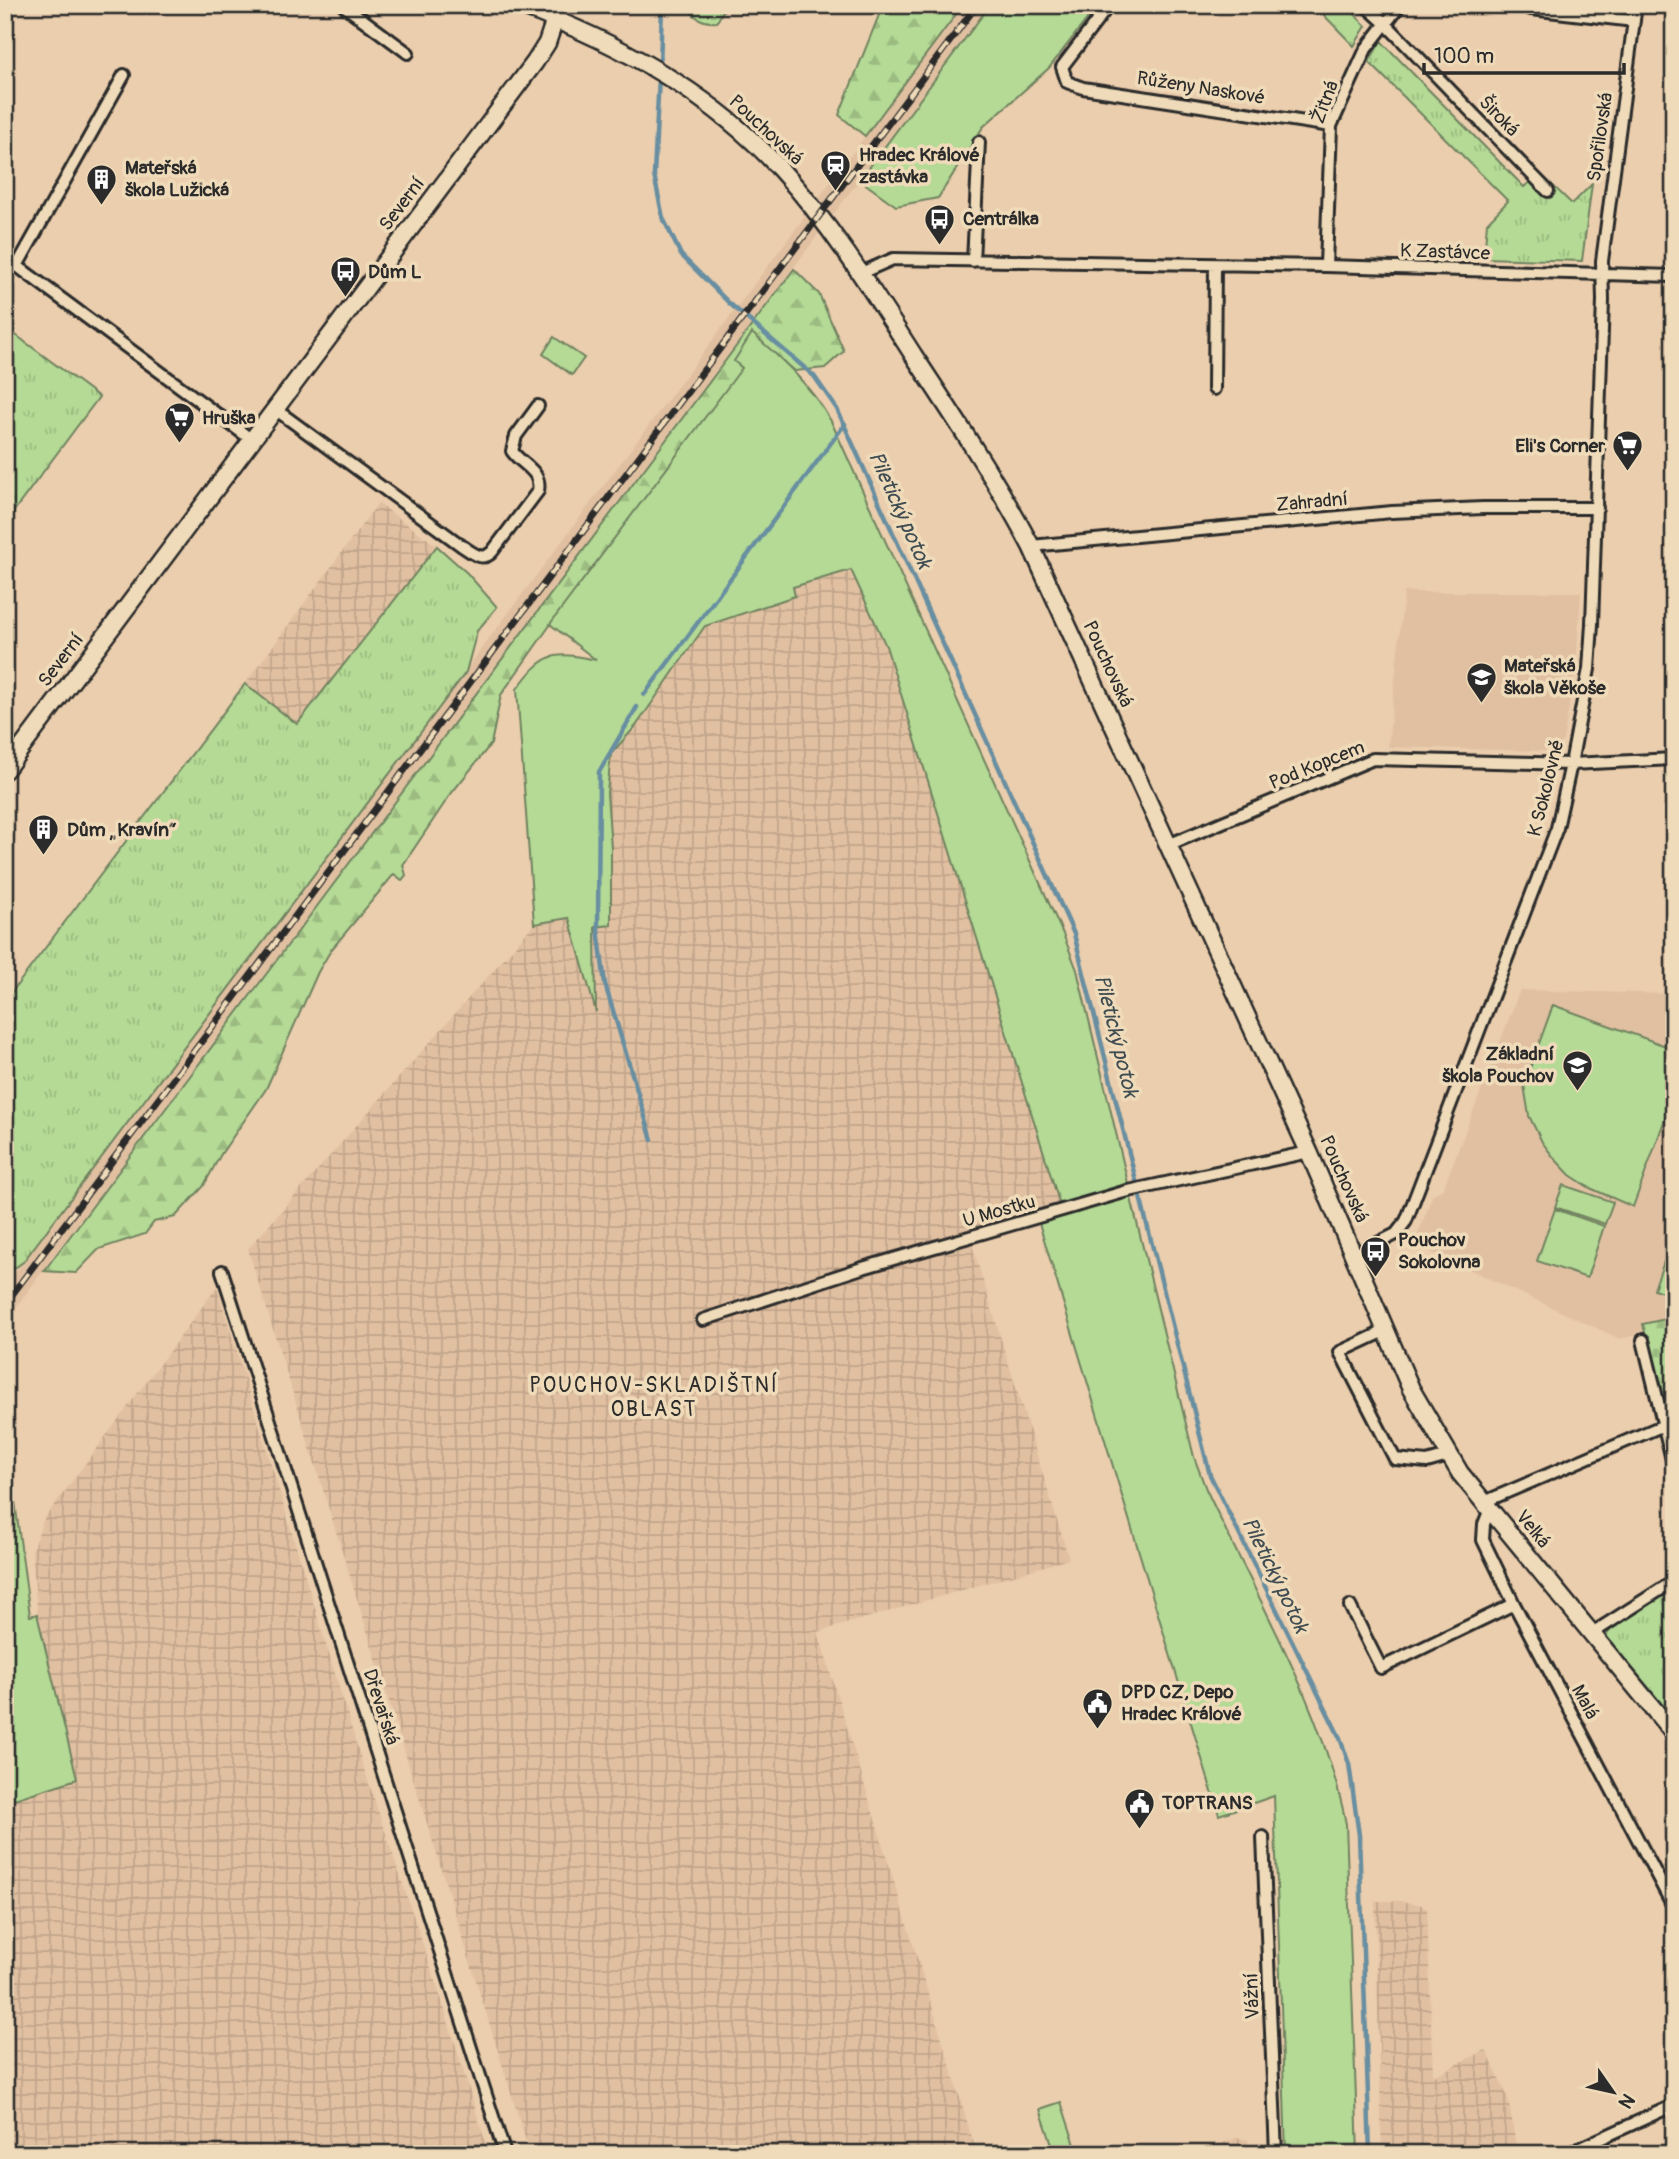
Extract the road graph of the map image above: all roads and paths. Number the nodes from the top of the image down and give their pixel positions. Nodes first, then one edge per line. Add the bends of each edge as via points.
1 (343, 5) edge
2 (518, 5) edge
3 (1109, 5) edge
4 (1365, 5) edge
5 (1400, 5) edge
6 (1525, 5) edge
7 (1636, 5) edge
8 (555, 19) junction
9 (1634, 21) junction
10 (1386, 24) junction
11 (408, 53) dead end
12 (124, 75) dead end
13 (1331, 126) junction
14 (979, 142) dead end
15 (1548, 191) dead end
16 (5, 257) edge
17 (973, 261) junction
18 (1215, 265) junction
19 (17, 266) junction
20 (1326, 266) junction
21 (861, 273) junction
22 (1602, 274) junction
23 (1674, 276) edge
24 (1214, 389) dead end
25 (538, 405) dead end
26 (275, 410) junction
27 (252, 440) junction
28 (1597, 508) junction
29 (1031, 546) junction
30 (1674, 759) edge
31 (1571, 764) junction
32 (5, 769) edge
33 (1168, 845) junction
34 (1310, 1152) junction
35 (1354, 1255) junction
36 (222, 1271) dead end
37 (703, 1320) dead end
38 (1385, 1331) junction
39 (1643, 1340) dead end
40 (1664, 1425) junction
41 (1448, 1456) junction
42 (1674, 1468) edge
43 (1487, 1505) junction
44 (1674, 1581) edge
45 (1514, 1604) junction
46 (1350, 1606) dead end
47 (1591, 1633) junction
48 (1674, 1734) edge
49 (1263, 1837) dead end
50 (1674, 1908) edge
51 (1674, 2105) edge
52 (505, 2154) edge
53 (1276, 2154) edge
54 (1567, 2154) edge

1 - 11 street
2 - 8 street
3 - 13 street, Růženy Naskové via 1062,67 1067,82
4 - 10 street, Široká
5 - 10 street, Žitná
6 - 9 street
7 - 9 street, Spořilovská
8 - 21 street, Pouchovská via 632,55 682,85 743,133 781,170
8 - 26 street, Severní via 535,62
9 - 22 street, Spořilovská
10 - 13 street, Žitná via 1366,50
10 - 15 street, Široká
12 - 19 street
13 - 20 street, Žitná
14 - 17 street
16 - 19 street
17 - 18 street, K Zastávce
17 - 21 street, K Zastávce via 893,259
18 - 20 street, K Zastávce
18 - 24 street
19 - 27 street
20 - 22 street, K Zastávce
21 - 29 street, Pouchovská via 1002,491
22 - 23 street, K Zastávce
22 - 28 street, K Sokolovně
25 - 26 street via 516,436 512,451 537,474 538,491 487,557 462,546
26 - 27 street, Severní
27 - 32 street, Severní
28 - 29 street, Zahradní via 1392,512
28 - 31 street, K Sokolovně via 1588,669
29 - 33 street, Pouchovská
30 - 31 street, Pod Kopcem
31 - 33 street, Pod Kopcem via 1373,759
31 - 35 street, K Sokolovně via 1557,828 1406,1221 1396,1234
33 - 34 street, Pouchovská
34 - 35 street, Pouchovská
34 - 37 street, U Mostku via 1124,1192
35 - 38 street, Pouchovská
36 - 52 street, Dřevařská
38 - 41 street, Pouchovská
38 - 41 street via 1340,1352 1395,1459 1427,1462
39 - 40 street
40 - 42 street
40 - 43 street, Velká
41 - 43 street, Pouchovská
43 - 45 street, Malá via 1483,1539
43 - 47 street, Velká
44 - 47 street
45 - 46 street via 1381,1668
45 - 50 street, Malá
47 - 48 street, Velká
49 - 53 street, Vážní
51 - 54 street

